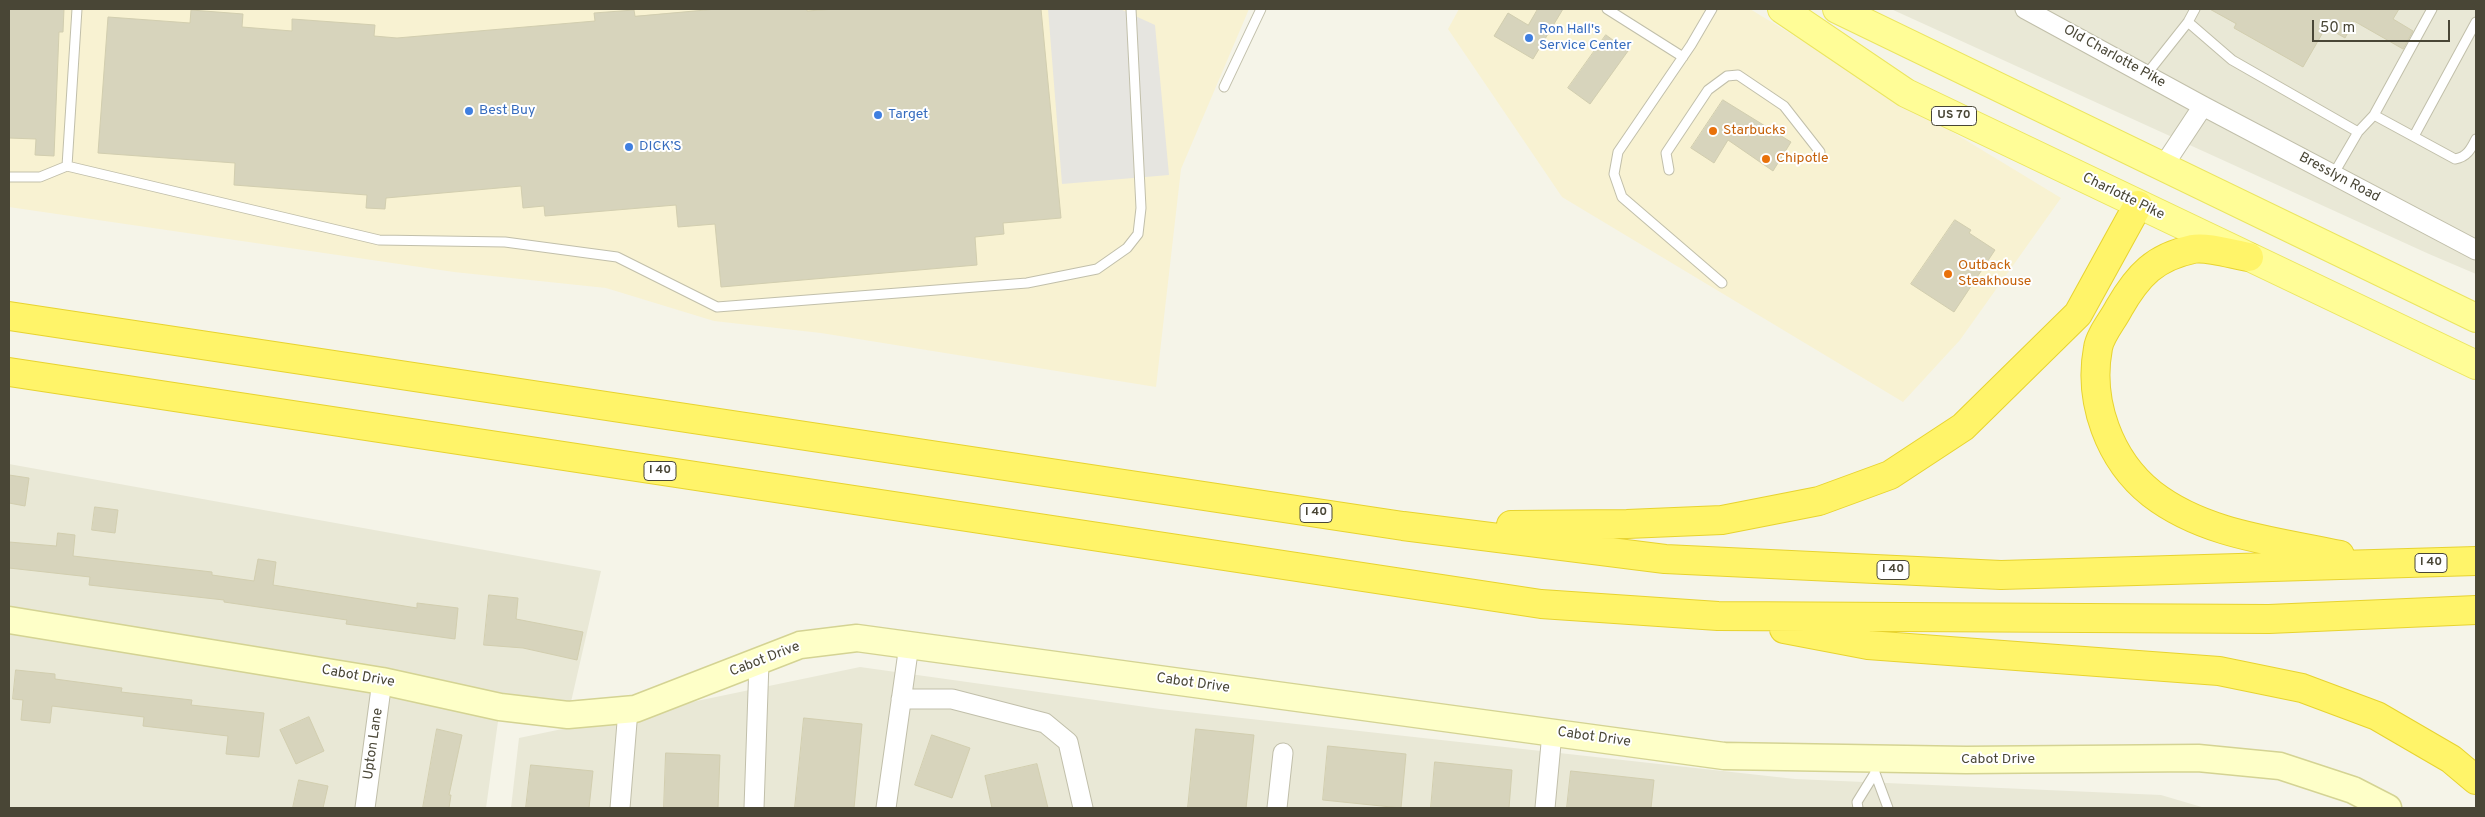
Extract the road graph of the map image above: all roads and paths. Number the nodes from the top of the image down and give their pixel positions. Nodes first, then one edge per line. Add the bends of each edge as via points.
1 (77, 9) edge
2 (1131, 9) edge
3 (1261, 9) edge
4 (1607, 9) edge
5 (1712, 9) edge
6 (1782, 9) edge
7 (1837, 9) edge
8 (2025, 9) edge
9 (2195, 9) edge
10 (2432, 9) edge
11 (2188, 22) junction
12 (2476, 22) edge
13 (1683, 58) junction
14 (2146, 75) junction
15 (1224, 87) dead end
16 (2203, 106) junction
17 (2374, 115) junction
18 (2358, 132) junction
19 (2414, 136) junction
20 (2476, 139) edge
21 (1820, 152) dead end
22 (67, 166) junction
23 (2162, 168) junction
24 (1669, 170) dead end
25 (2332, 175) junction
26 (9, 177) edge
27 (2138, 205) junction
28 (2476, 250) edge
29 (2249, 257) junction
30 (1722, 283) dead end
31 (9, 316) edge
32 (2476, 318) edge
33 (2476, 365) edge
34 (9, 372) edge
35 (1403, 526) junction
36 (2476, 561) edge
37 (2386, 565) junction
38 (2476, 610) edge
39 (1718, 616) junction
40 (9, 620) edge
41 (909, 645) junction
42 (759, 662) junction
43 (382, 681) junction
44 (901, 700) junction
45 (628, 710) junction
46 (1552, 733) junction
47 (1283, 753) dead end
48 (1875, 766) junction
49 (2476, 780) edge
50 (365, 808) edge
51 (620, 808) edge
52 (754, 808) edge
53 (886, 808) edge
54 (1083, 808) edge
55 (1277, 808) edge
56 (1545, 808) edge
57 (1858, 808) edge
58 (1888, 808) edge
59 (2388, 808) edge

1 - 22 lane
2 - 22 lane via 1141,208 1138,234 1127,248 1097,269 1027,283 717,307 617,256 505,242 379,240
3 - 15 lane
4 - 13 lane
5 - 13 lane
6 - 27 main road, Charlotte Pike / US 70 via 1906,93
7 - 23 main road
8 - 14 street, Old Charlotte Pike
9 - 11 lane
10 - 17 lane
11 - 14 lane
11 - 18 lane via 2232,60
12 - 19 lane
13 - 30 lane via 1618,152 1614,174 1622,197
14 - 16 street, Old Charlotte Pike
16 - 23 street
16 - 25 street, Bresslyn Road
17 - 18 lane
17 - 19 lane
18 - 25 lane
19 - 20 lane via 2455,159 2470,151
21 - 24 lane via 1784,106 1738,75 1727,76 1708,90 1666,153
22 - 26 lane via 40,178
23 - 27 main road
23 - 32 main road
25 - 28 street, Bresslyn Road
27 - 29 main road, Charlotte Pike / US 70
27 - 35 highway via 2078,314 1963,426 1890,475 1819,501 1722,520
29 - 33 main road, Charlotte Pike / US 70
29 - 37 highway via 2195,248 2164,259 2144,271 2098,346 2096,390 2101,419 2133,475 2152,493 2190,519 2236,533
31 - 35 highway, I 40
34 - 39 highway, I 40 via 1541,604
35 - 37 highway, I 40 via 1665,559 2001,575
36 - 37 highway, I 40
38 - 39 highway, I 40 via 2269,619
39 - 49 highway via 1868,646 2220,671 2302,688 2377,716 2451,759
40 - 43 street, Cabot Drive
41 - 42 street, Cabot Drive via 857,638 800,645
41 - 44 street
41 - 46 street, Cabot Drive
42 - 45 street, Cabot Drive
42 - 52 street
43 - 45 street, Cabot Drive via 500,707 558,714
43 - 50 street, Upton Lane
44 - 53 street
44 - 54 street via 952,699 1044,723 1068,742
45 - 51 street
46 - 48 street, Cabot Drive via 1724,756
46 - 56 street
47 - 55 street
48 - 57 lane
48 - 58 lane
48 - 59 street, Cabot Drive via 2198,758 2280,766 2353,790

